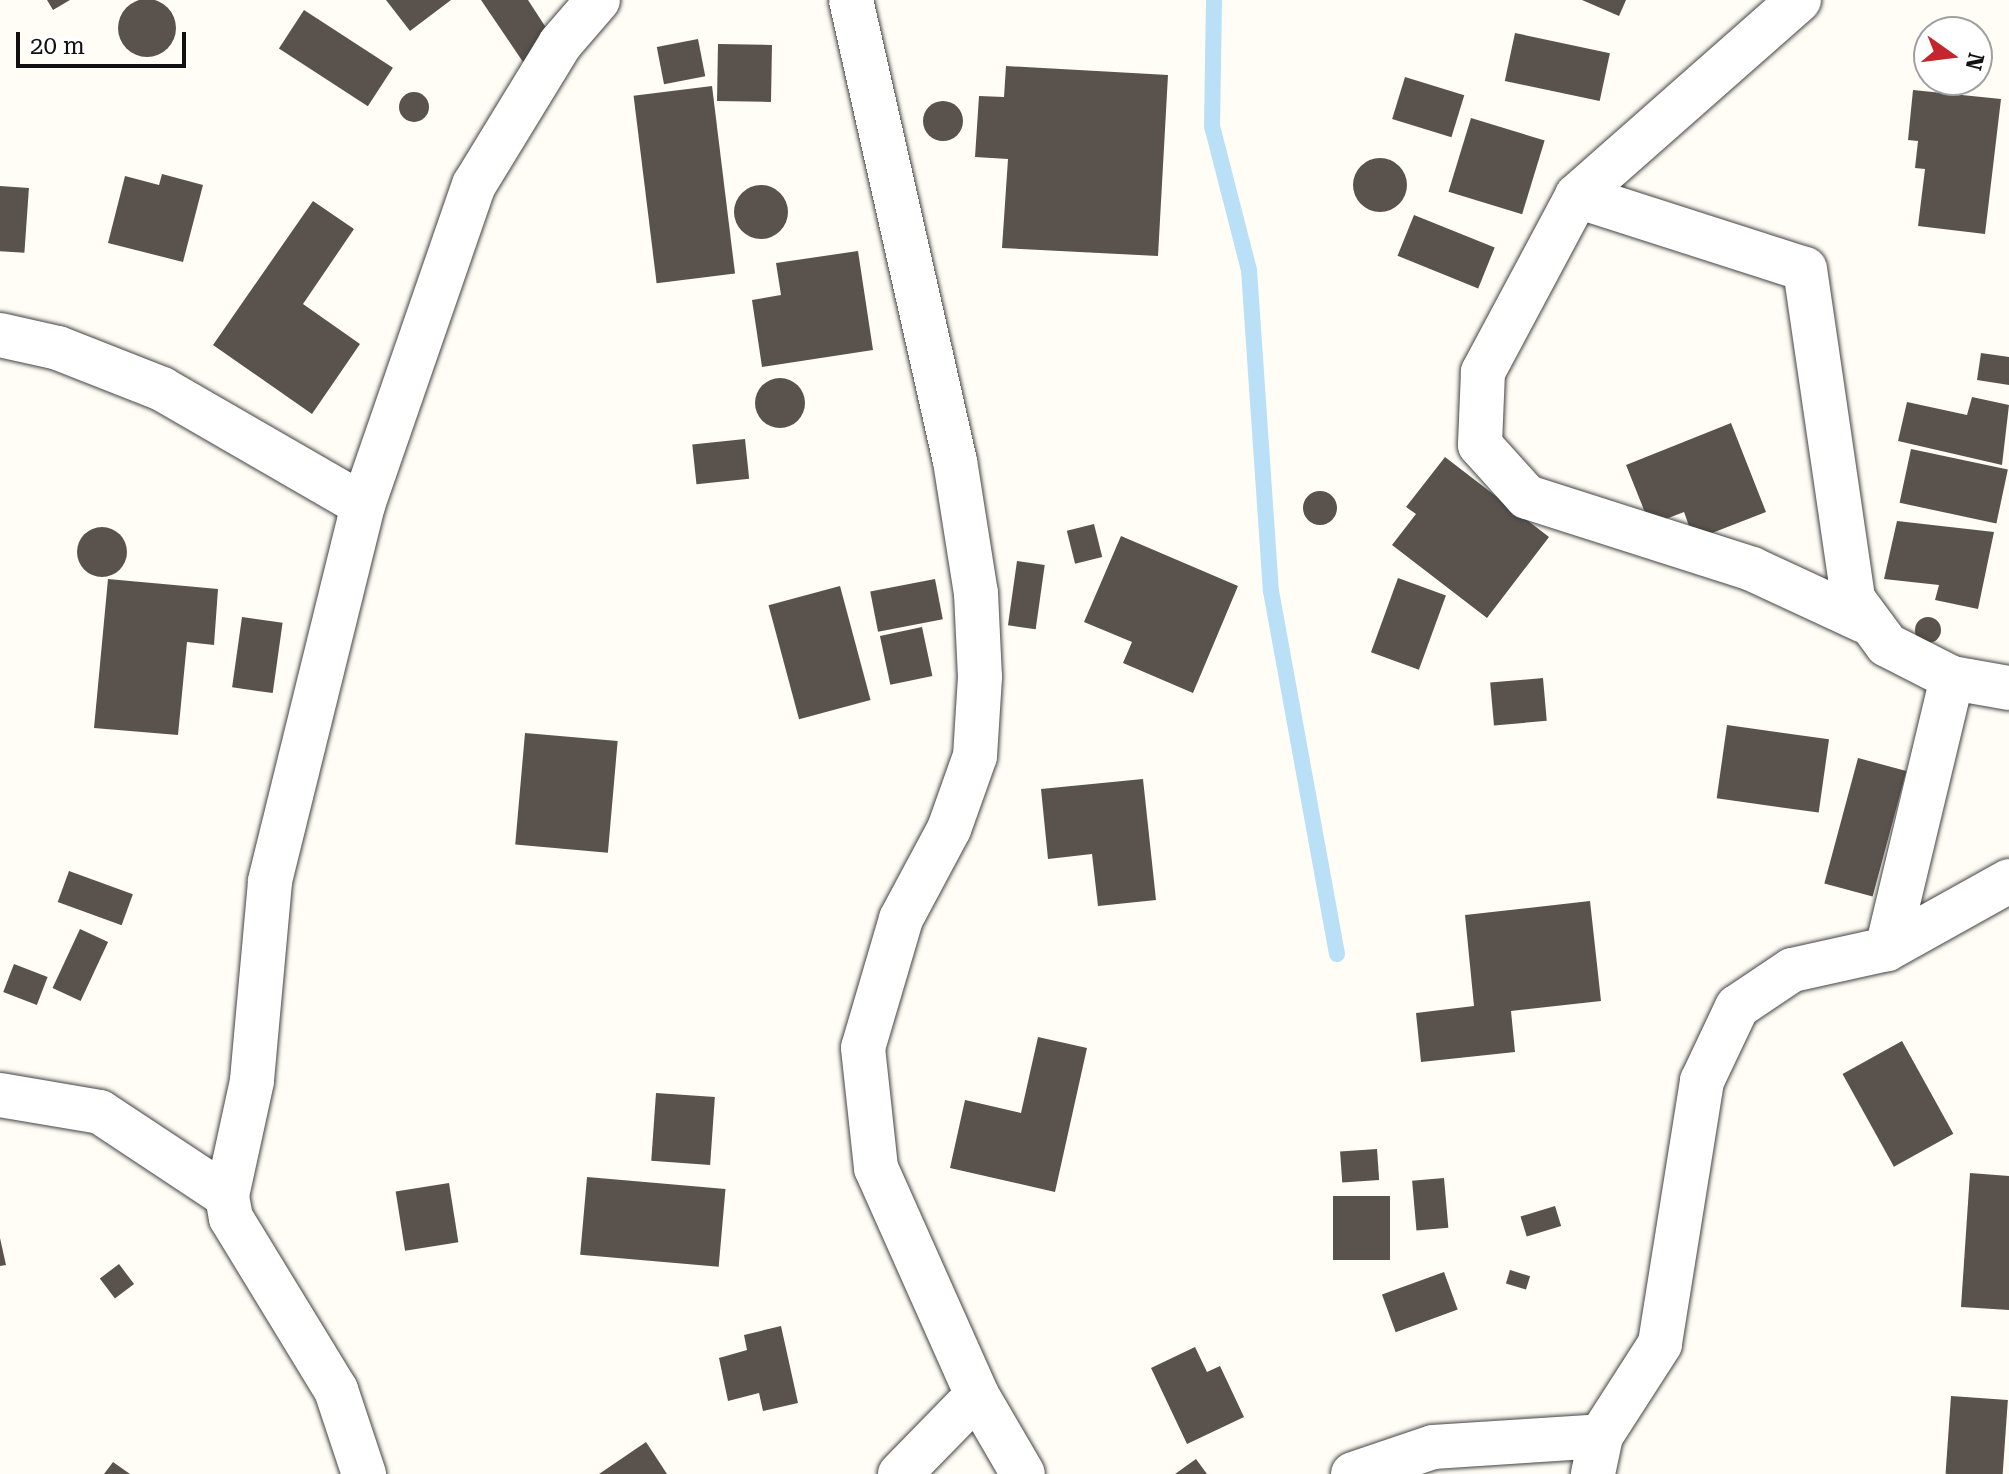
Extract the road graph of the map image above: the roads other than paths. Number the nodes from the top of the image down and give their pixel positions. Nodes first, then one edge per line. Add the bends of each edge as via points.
1 (598, 0) edge
2 (851, 0) edge
3 (1799, 0) edge
4 (1577, 196) junction
5 (0, 335) edge
6 (363, 505) junction
7 (1864, 621) junction
8 (1952, 678) junction
9 (2009, 688) edge
10 (2009, 881) edge
11 (1887, 949) junction
12 (0, 1095) edge
13 (227, 1196) junction
14 (977, 1395) junction
15 (1597, 1455) edge
16 (364, 1474) edge
17 (900, 1474) edge
18 (1023, 1474) edge
19 (1353, 1474) edge

1 - 6 street via 560,44 474,185
2 - 14 street via 955,461 976,593 980,677 975,756 949,829 901,919 863,1048 876,1168
3 - 4 street
4 - 7 street via 1805,269 1853,599
4 - 7 street via 1483,372 1480,445 1527,497 1752,569
5 - 6 street via 58,348 162,389
6 - 13 street via 270,882 252,1081
7 - 8 street via 1887,645
8 - 9 street
8 - 11 street
10 - 11 street
11 - 15 street via 1792,970 1737,1007 1702,1081 1660,1344
12 - 13 street via 100,1112
13 - 16 street via 231,1218 336,1390
14 - 17 street
14 - 18 street
15 - 19 street via 1433,1447

